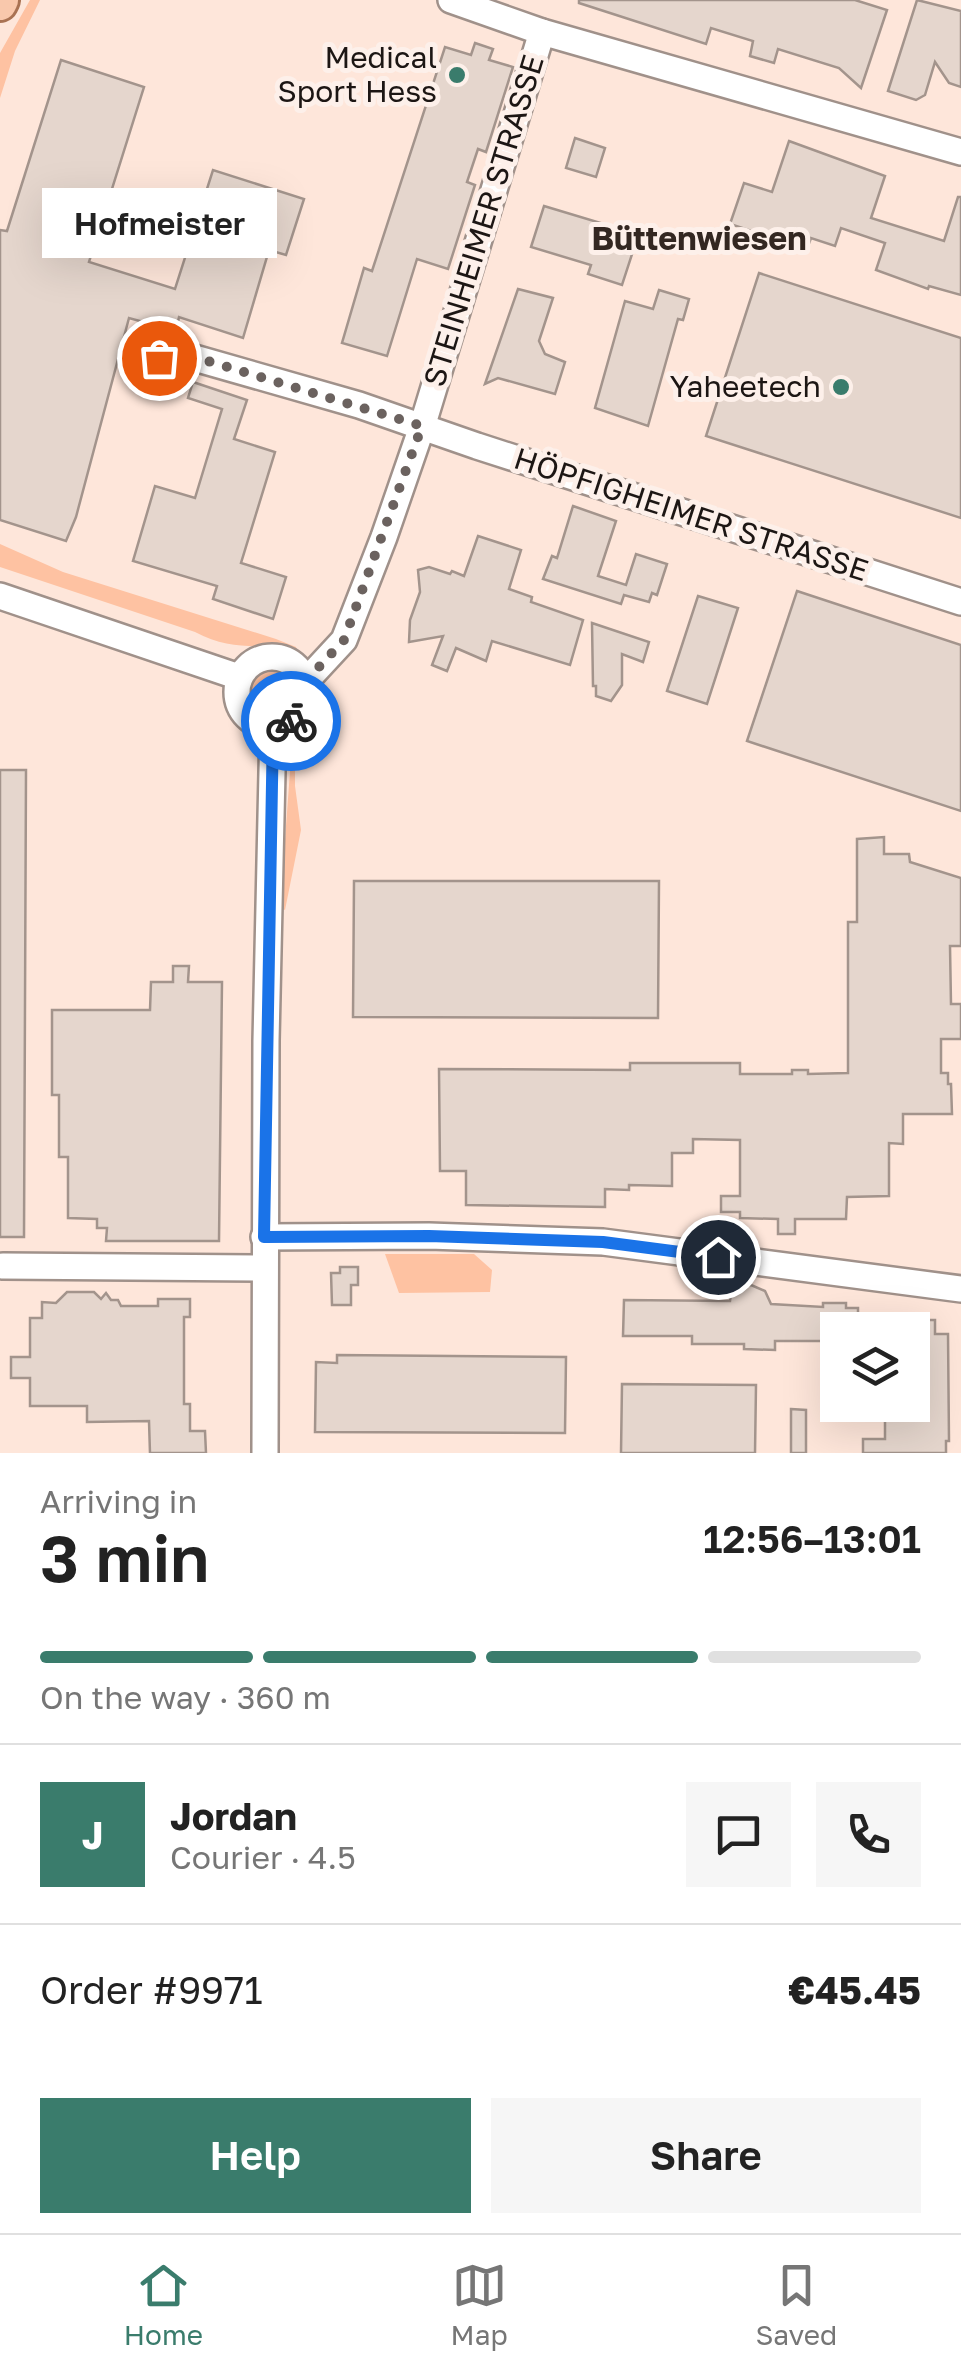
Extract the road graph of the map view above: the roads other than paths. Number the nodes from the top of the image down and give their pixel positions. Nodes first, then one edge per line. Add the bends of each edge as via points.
1 (451, 0) edge
2 (542, 32) junction
3 (961, 152) edge
4 (159, 358) dead end
5 (422, 426) junction
6 (0, 596) edge
7 (961, 602) edge
8 (240, 677) junction
9 (306, 681) junction
10 (273, 727) junction
11 (264, 1237) junction
12 (3, 1266) dead end
13 (264, 1268) junction
14 (961, 1289) edge
15 (265, 1453) edge

1 - 2 street
2 - 3 street
2 - 5 street, STEINHEIMER STRASSE
4 - 5 street, HÖPFIGHEIMER STRASSE via 170,351 191,356
5 - 7 street, HÖPFIGHEIMER STRASSE
5 - 9 street, STEINHEIMER STRASSE via 344,640
6 - 8 street
8 - 9 street via 268,656 292,662
8 - 10 street via 242,711
9 - 10 street via 301,712
10 - 11 street
11 - 13 street
11 - 14 street via 603,1242
12 - 13 street
13 - 15 street

